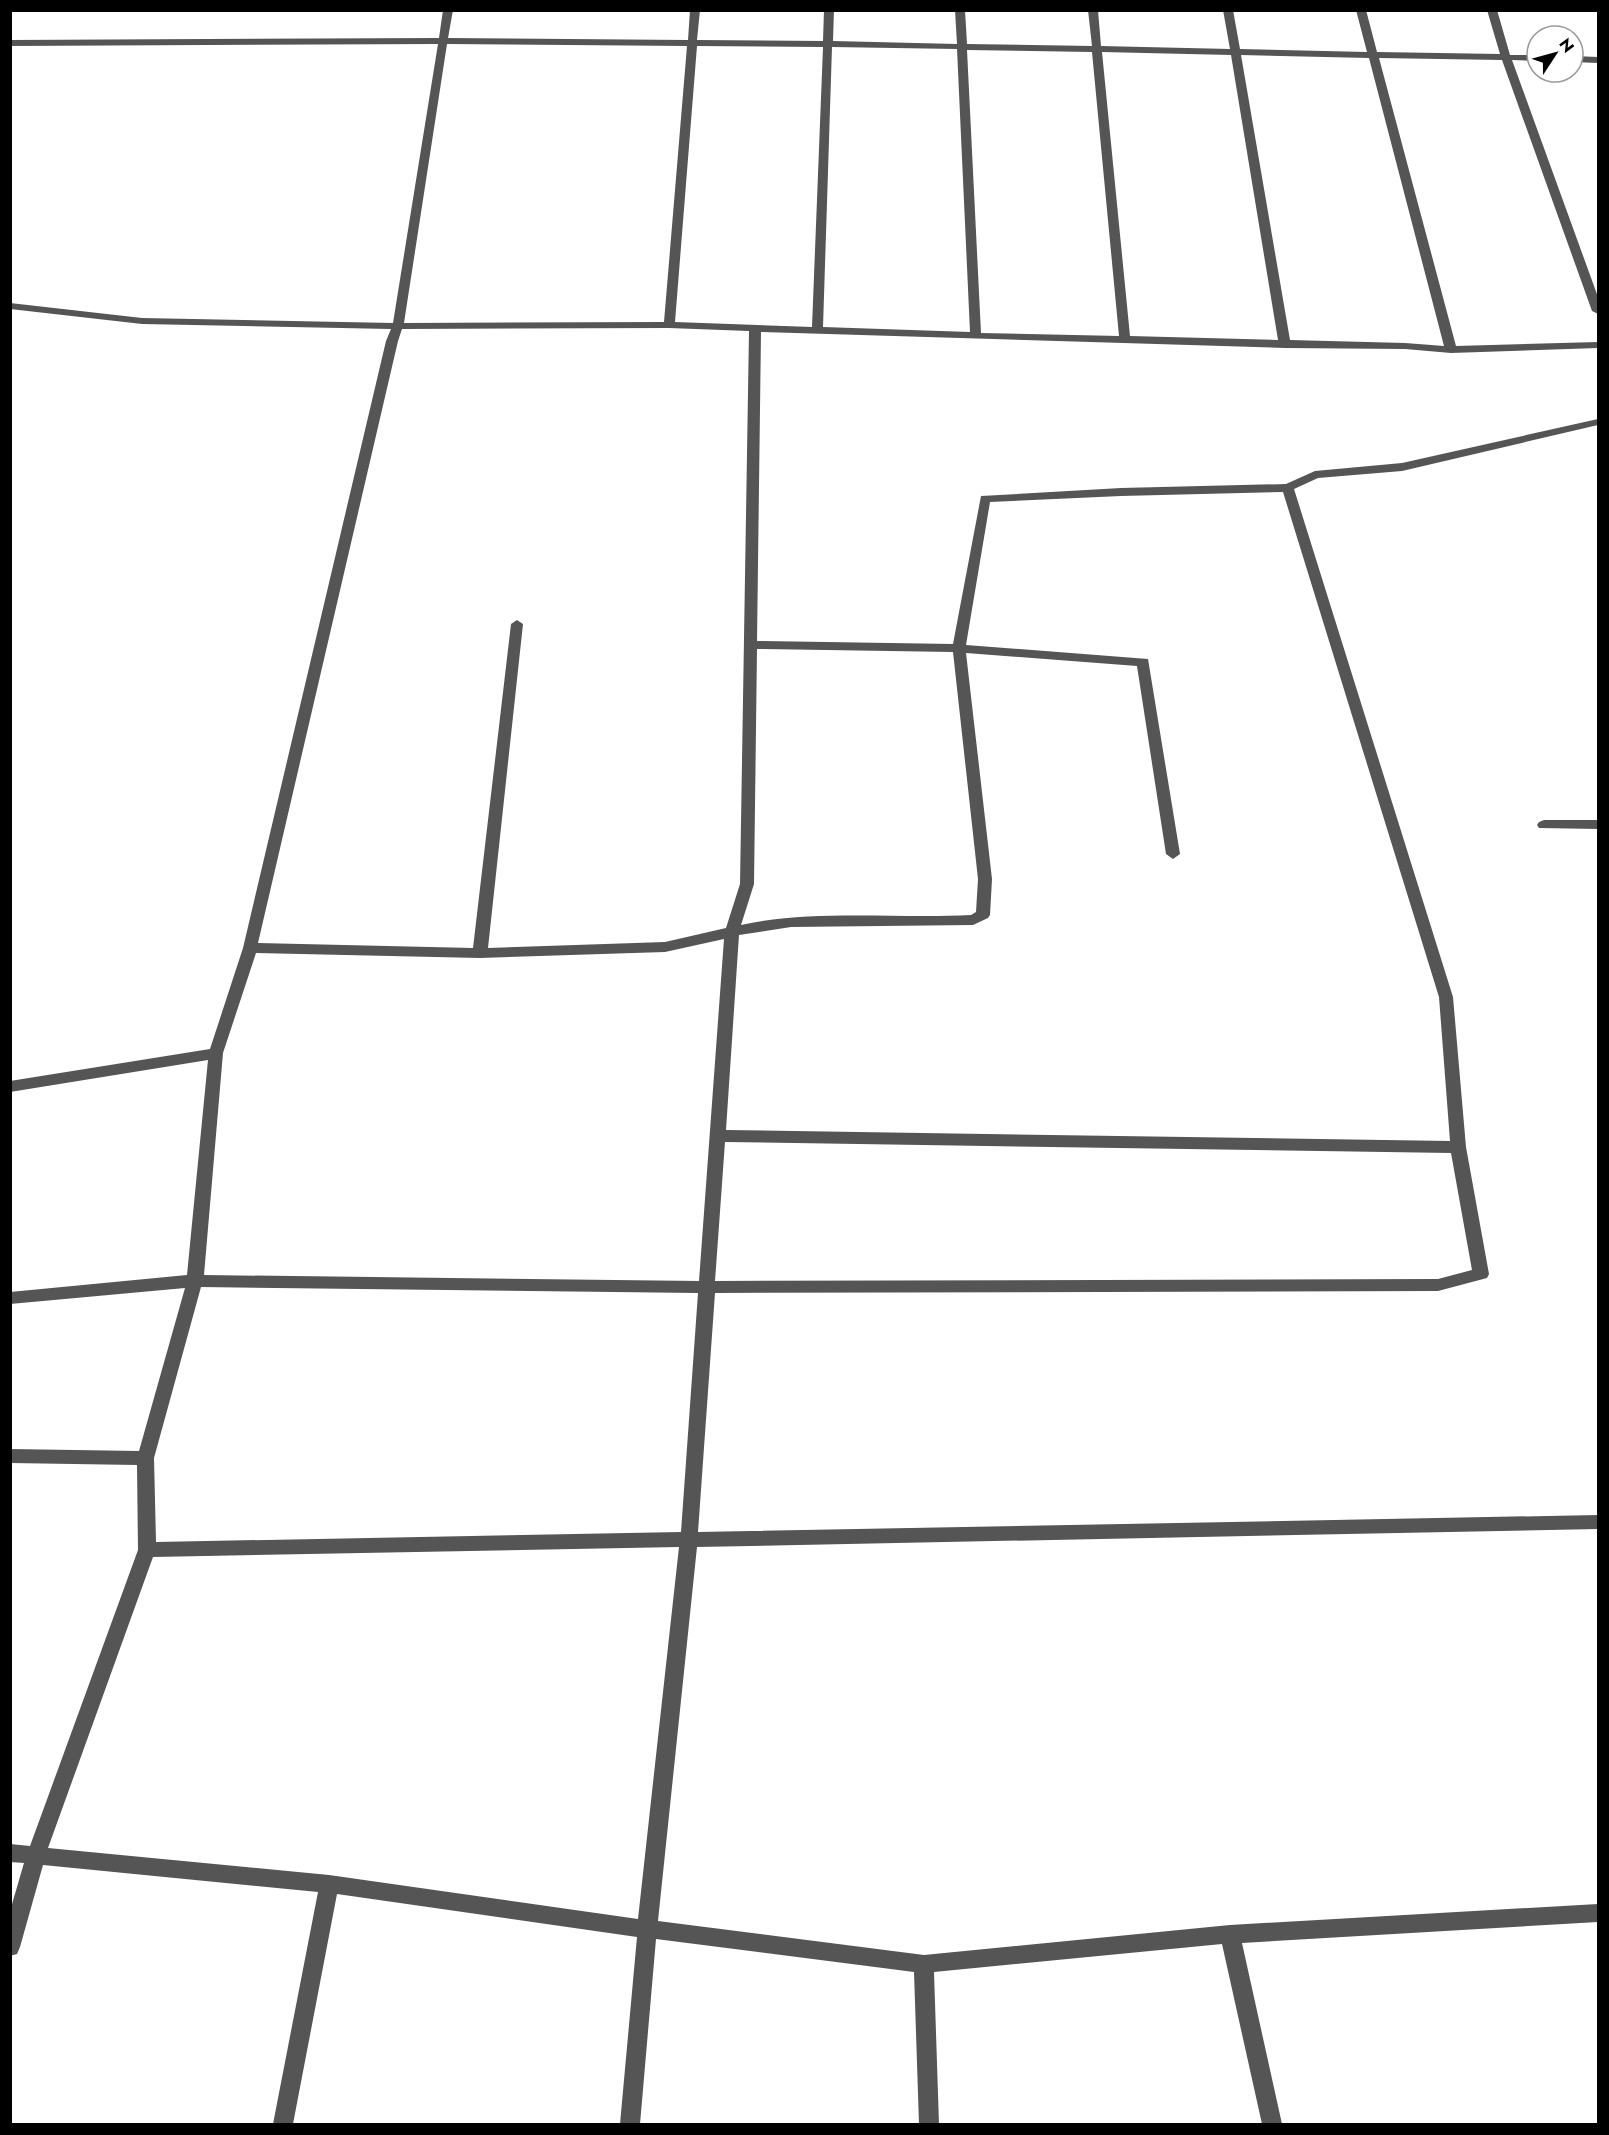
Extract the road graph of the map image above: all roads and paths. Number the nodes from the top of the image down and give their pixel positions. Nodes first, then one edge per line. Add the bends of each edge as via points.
1 (448, 10) edge
2 (695, 10) edge
3 (829, 10) edge
4 (960, 10) edge
5 (1093, 10) edge
6 (1228, 10) edge
7 (1360, 10) edge
8 (1492, 10) edge
9 (442, 41) junction
10 (10, 43) edge
11 (691, 43) junction
12 (827, 44) junction
13 (960, 48) junction
14 (1096, 51) junction
15 (1236, 53) junction
16 (1370, 54) junction
17 (1506, 58) junction
18 (1525, 58) edge
19 (10, 306) edge
20 (1599, 311) edge
21 (669, 325) junction
22 (398, 326) junction
23 (755, 329) junction
24 (817, 330) junction
25 (976, 336) junction
26 (1125, 340) junction
27 (1285, 345) junction
28 (1599, 345) edge
29 (1451, 350) junction
30 (1599, 422) edge
31 (1288, 488) junction
32 (517, 624) dead end
33 (750, 645) junction
34 (960, 648) junction
35 (1544, 825) dead end
36 (1599, 825) edge
37 (1173, 854) dead end
38 (732, 932) junction
39 (250, 948) junction
40 (480, 953) junction
41 (216, 1053) junction
42 (10, 1087) edge
43 (718, 1136) junction
44 (1458, 1147) junction
45 (195, 1281) junction
46 (707, 1287) junction
47 (10, 1298) edge
48 (10, 1456) edge
49 (145, 1458) junction
50 (1599, 1522) edge
51 (689, 1540) junction
52 (147, 1551) junction
53 (10, 1853) edge
54 (36, 1855) junction
55 (329, 1884) junction
56 (1599, 1913) edge
57 (647, 1929) junction
58 (1230, 1934) junction
59 (10, 1947) edge
60 (924, 1964) junction
61 (283, 2124) edge
62 (630, 2124) edge
63 (929, 2124) edge
64 (1272, 2124) edge

1 - 9 street
2 - 11 street
3 - 12 street
4 - 13 street
5 - 14 street
6 - 15 street
7 - 16 street
8 - 17 street
9 - 10 street
9 - 11 street
9 - 22 street
11 - 12 street
11 - 21 street
12 - 13 street
12 - 24 street
13 - 14 street
13 - 25 street
14 - 15 street
14 - 26 street
15 - 16 street
15 - 27 street
16 - 17 street
16 - 29 street
17 - 18 street
17 - 20 street
19 - 22 street via 142,321
21 - 22 street
21 - 23 street
22 - 39 street
23 - 24 street
23 - 33 street
24 - 25 street
25 - 26 street
26 - 27 street
27 - 29 street
28 - 29 street
30 - 31 street via 1402,467 1315,475
31 - 34 street via 985,499
31 - 44 street via 1446,997
32 - 40 street
33 - 34 street
33 - 38 street via 747,884
34 - 37 street via 1143,662
34 - 38 street via 985,879 983,915 973,920 932,922 791,922
35 - 36 street
38 - 40 street via 665,947
38 - 43 street
39 - 40 street
39 - 41 street
41 - 42 street
41 - 45 street
43 - 44 street
43 - 46 street
44 - 46 street via 1481,1274 1438,1285
45 - 46 street
45 - 47 street
45 - 49 street
46 - 51 street
48 - 49 street
49 - 52 street
50 - 51 street
51 - 52 street
51 - 57 street
52 - 54 street
53 - 54 street
54 - 55 street
54 - 59 street
55 - 57 street
55 - 61 street
56 - 58 street
57 - 60 street
57 - 62 street
58 - 60 street
58 - 64 street
60 - 63 street

